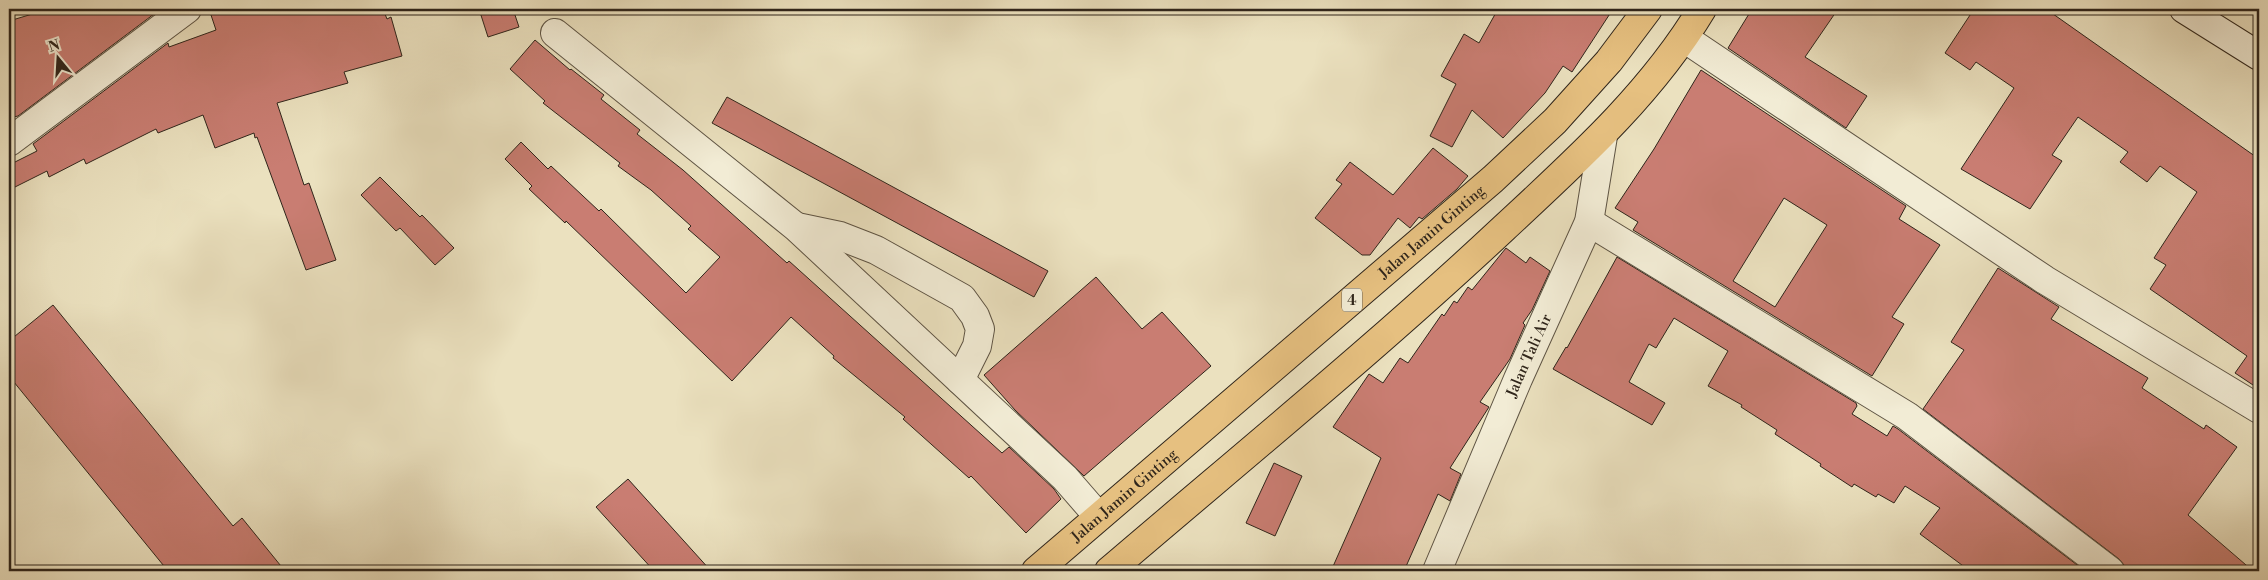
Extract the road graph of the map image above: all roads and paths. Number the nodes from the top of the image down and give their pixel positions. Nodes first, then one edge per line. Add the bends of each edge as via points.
1 (187, 9) edge
2 (1648, 9) edge
3 (1702, 9) edge
4 (2184, 9) edge
5 (555, 32) dead end
6 (1684, 38) junction
7 (2259, 56) edge
8 (1603, 136) junction
9 (9, 142) edge
10 (1589, 222) junction
11 (796, 227) junction
12 (960, 380) junction
13 (2259, 409) edge
14 (1098, 516) junction
15 (1036, 571) edge
16 (1109, 571) edge
17 (1437, 571) edge
18 (2110, 571) edge

1 - 9 street
2 - 14 highway, Jalan Jamin Ginting / 4 via 1609,61 1555,121 1500,173
3 - 6 highway
4 - 7 street
5 - 11 street
6 - 8 highway
6 - 13 street via 2046,280
8 - 10 street, Jalan Tali Air
8 - 16 highway via 1462,267
10 - 17 street, Jalan Tali Air
10 - 18 street via 1907,416
11 - 12 street
11 - 12 street via 840,236 876,250 962,298 980,329 977,346
12 - 14 street via 1065,478
14 - 15 highway, Jalan Jamin Ginting / 4

